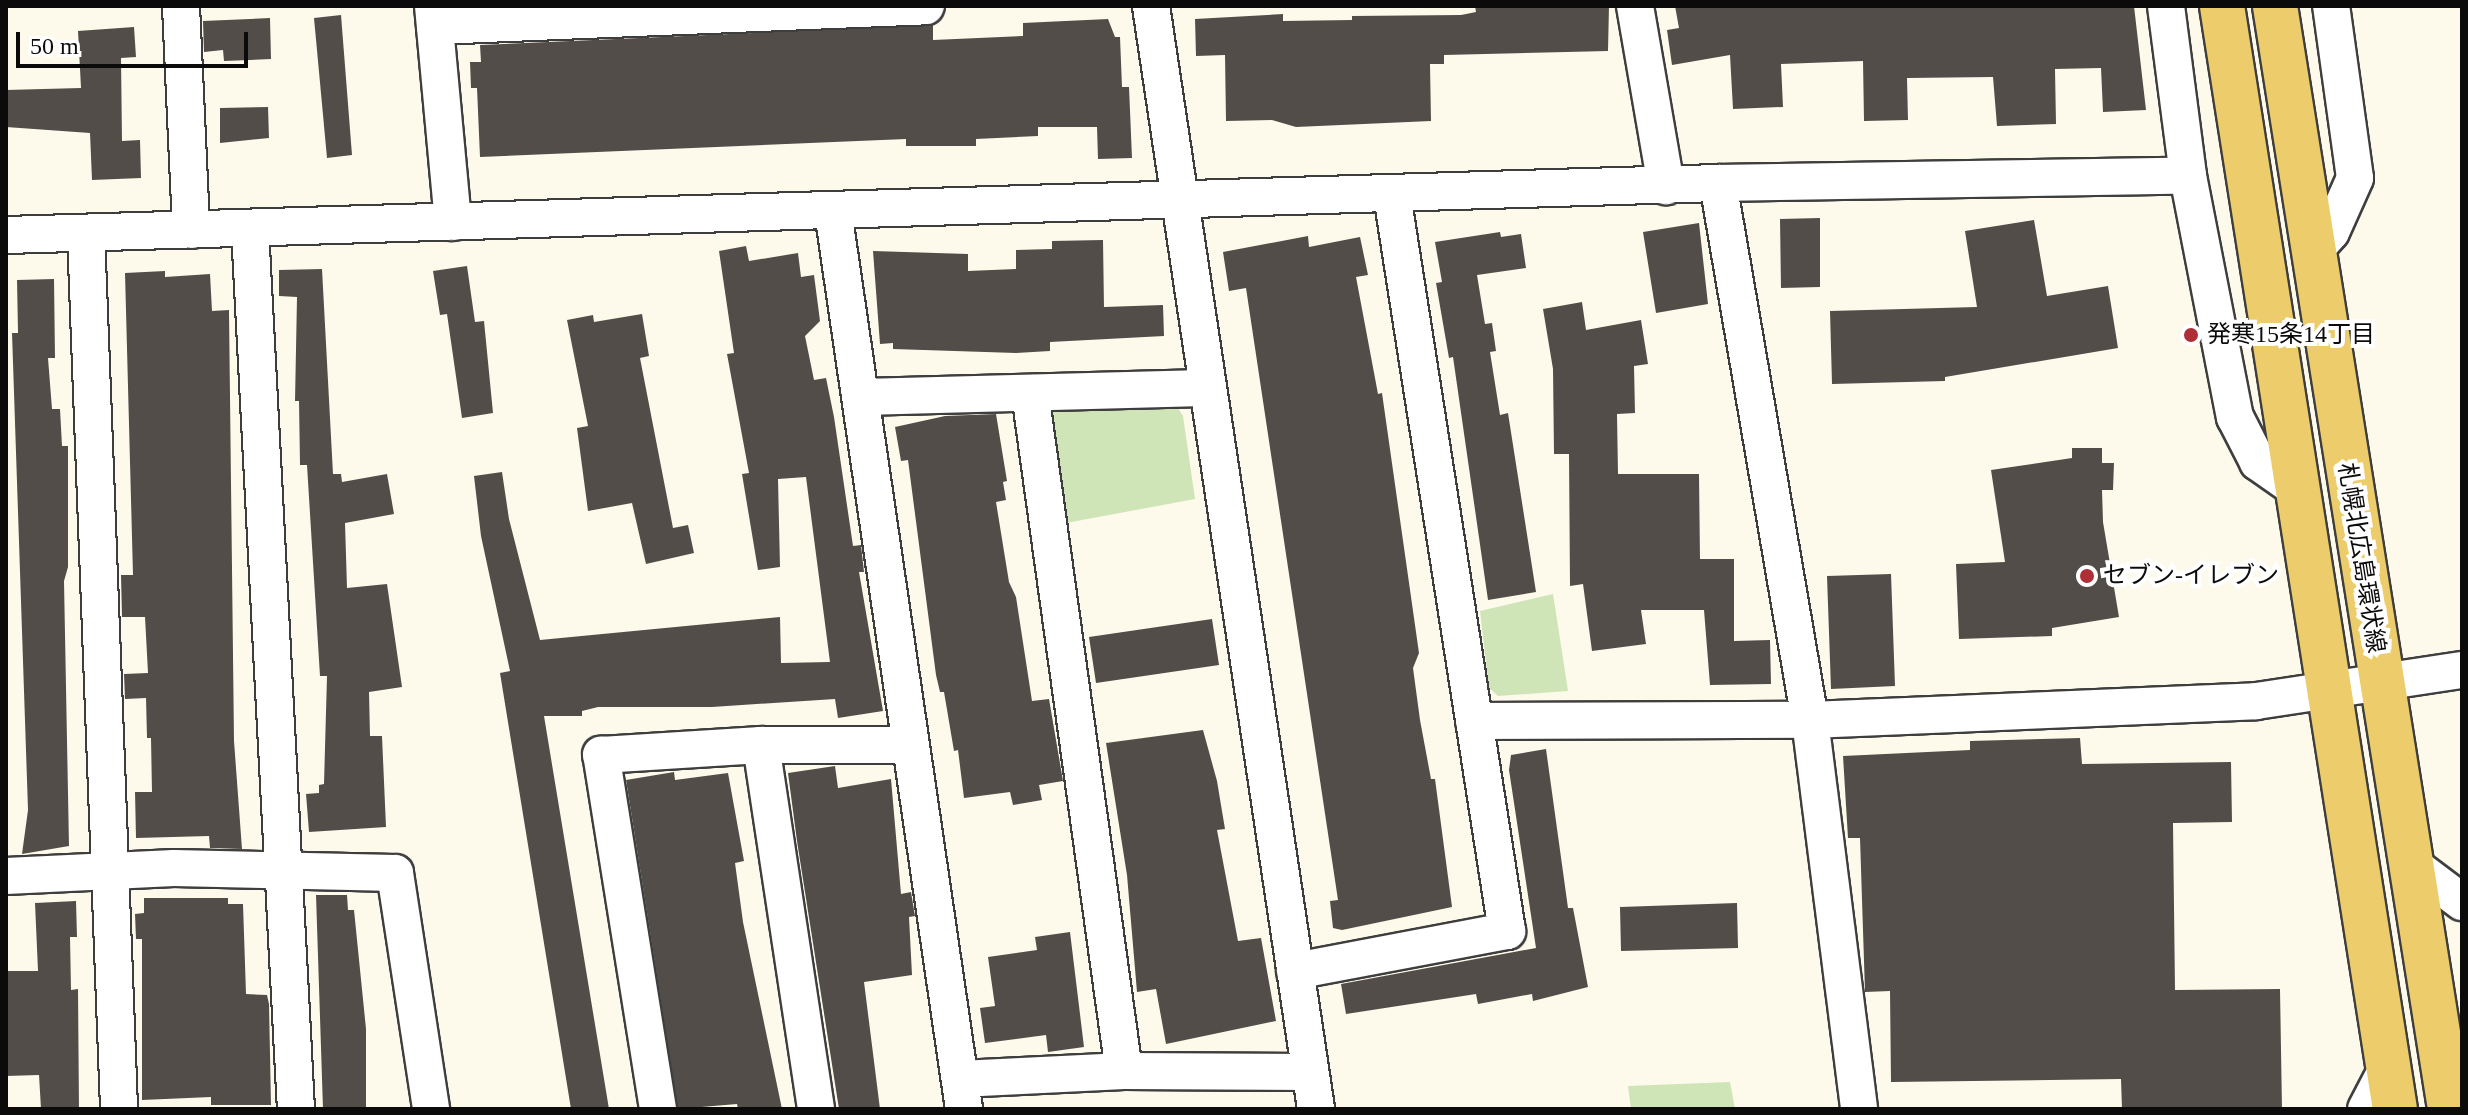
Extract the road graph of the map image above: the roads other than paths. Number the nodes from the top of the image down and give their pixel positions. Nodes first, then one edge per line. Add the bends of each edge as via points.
1 (181, 6) edge
2 (926, 6) edge
3 (1151, 6) edge
4 (1635, 6) edge
5 (2166, 6) edge
6 (2222, 6) edge
7 (2275, 6) edge
8 (2331, 6) edge
9 (780, 9) edge
10 (611, 12) edge
11 (434, 16) edge
12 (2188, 176) junction
13 (1718, 183) junction
14 (1666, 186) junction
15 (1392, 195) junction
16 (1180, 200) junction
17 (833, 211) junction
18 (453, 222) junction
19 (250, 229) junction
20 (191, 230) junction
21 (86, 233) junction
22 (6, 235) edge
23 (2312, 253) junction
24 (1205, 388) junction
25 (1030, 393) junction
26 (861, 397) junction
27 (2298, 490) junction
28 (2462, 670) edge
29 (2381, 680) junction
30 (2329, 692) junction
31 (1810, 720) junction
32 (1474, 721) junction
33 (761, 745) junction
34 (910, 745) junction
35 (2410, 863) junction
36 (286, 869) junction
37 (110, 871) junction
38 (6, 876) edge
39 (2462, 902) edge
40 (1295, 971) junction
41 (2388, 1067) junction
42 (1124, 1071) junction
43 (1310, 1072) junction
44 (962, 1094) edge
45 (119, 1109) edge
46 (296, 1109) edge
47 (431, 1109) edge
48 (658, 1109) edge
49 (816, 1109) edge
50 (1316, 1109) edge
51 (1859, 1109) edge
52 (2366, 1109) edge
53 (2395, 1109) edge
54 (2450, 1109) edge

1 - 20 street
2 - 9 street
3 - 16 street
4 - 14 street
5 - 12 street
6 - 27 main road
7 - 23 main road, 札幌北広島環状線
8 - 23 street via 2355,178 2331,232
9 - 10 street
10 - 11 street
11 - 18 street
12 - 13 street
12 - 27 street via 2235,417 2258,462
13 - 14 street
13 - 31 street
14 - 15 street
15 - 16 street
15 - 32 street
16 - 17 street
16 - 24 street
17 - 18 street
17 - 26 street
18 - 19 street
19 - 20 street
19 - 36 street
20 - 21 street
21 - 22 street
21 - 37 street
23 - 29 main road, 札幌北広島環状線
24 - 25 street
24 - 40 street
25 - 26 street
25 - 42 street
26 - 34 street
27 - 30 main road
28 - 29 street
29 - 30 street
29 - 35 main road, 札幌北広島環状線
30 - 31 street via 2256,701
30 - 41 main road
31 - 32 street
31 - 51 street
32 - 40 street via 1507,931
33 - 34 street
33 - 48 street via 601,755
33 - 49 street
34 - 44 street
35 - 39 street
35 - 54 main road, 札幌北広島環状線
36 - 37 street
36 - 46 street
36 - 47 street via 395,873
37 - 38 street
37 - 45 street
40 - 43 street
41 - 52 street
41 - 53 main road
42 - 43 street
42 - 44 street
43 - 50 street

